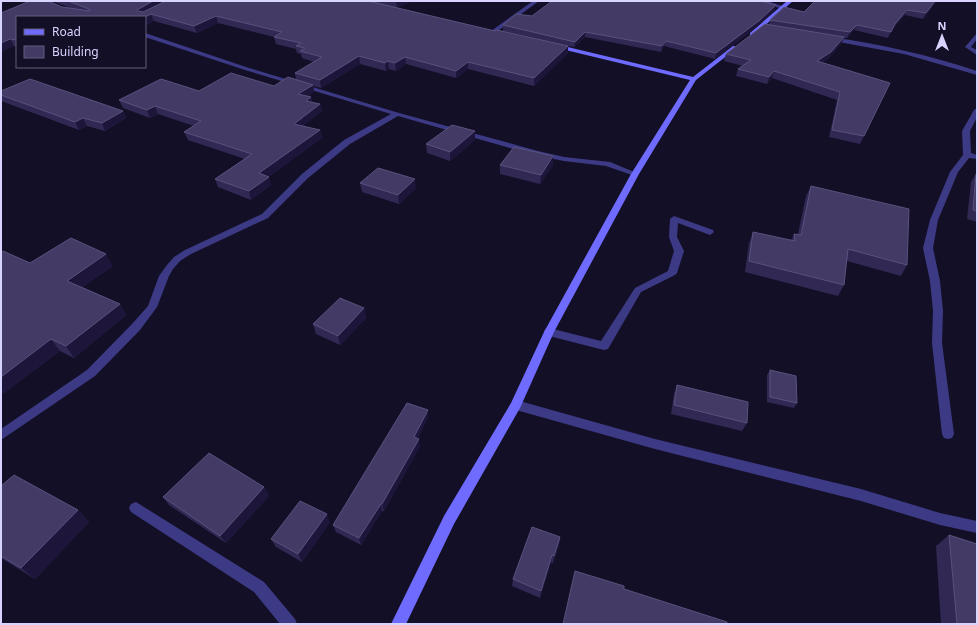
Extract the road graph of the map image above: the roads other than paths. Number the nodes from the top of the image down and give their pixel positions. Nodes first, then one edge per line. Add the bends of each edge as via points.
1 (536, 1) edge
2 (761, 1) edge
3 (786, 4) edge
4 (486, 30) edge
5 (493, 32) junction
6 (501, 34) edge
7 (146, 35) edge
8 (977, 35) edge
9 (820, 38) edge
10 (547, 44) edge
11 (977, 53) edge
12 (977, 72) edge
13 (694, 79) junction
14 (977, 110) edge
15 (397, 114) junction
16 (967, 155) junction
17 (977, 157) edge
18 (635, 174) junction
19 (710, 232) dead end
20 (549, 332) junction
21 (516, 405) junction
22 (948, 434) dead end
23 (1, 435) edge
24 (136, 508) dead end
25 (977, 527) edge
26 (290, 624) edge
27 (398, 624) edge

1 - 5 street
2 - 3 street
3 - 13 main road via 764,28
4 - 5 main road
5 - 6 main road
7 - 15 street
8 - 11 street via 968,47
9 - 12 street via 876,45 930,57
10 - 13 main road
13 - 18 main road
14 - 16 street via 966,131
15 - 18 street via 537,153 607,164
15 - 23 street via 347,142 305,176 264,216 177,259 164,276 152,307 91,373
16 - 17 street
16 - 22 street via 954,172 934,220 928,248 935,281 938,311 937,343
18 - 20 main road
19 - 20 street via 674,219 673,237 679,251 672,272 638,290 604,346
20 - 21 main road
21 - 25 street via 655,444 861,495 940,519
21 - 27 main road via 449,520
24 - 26 street via 259,587

